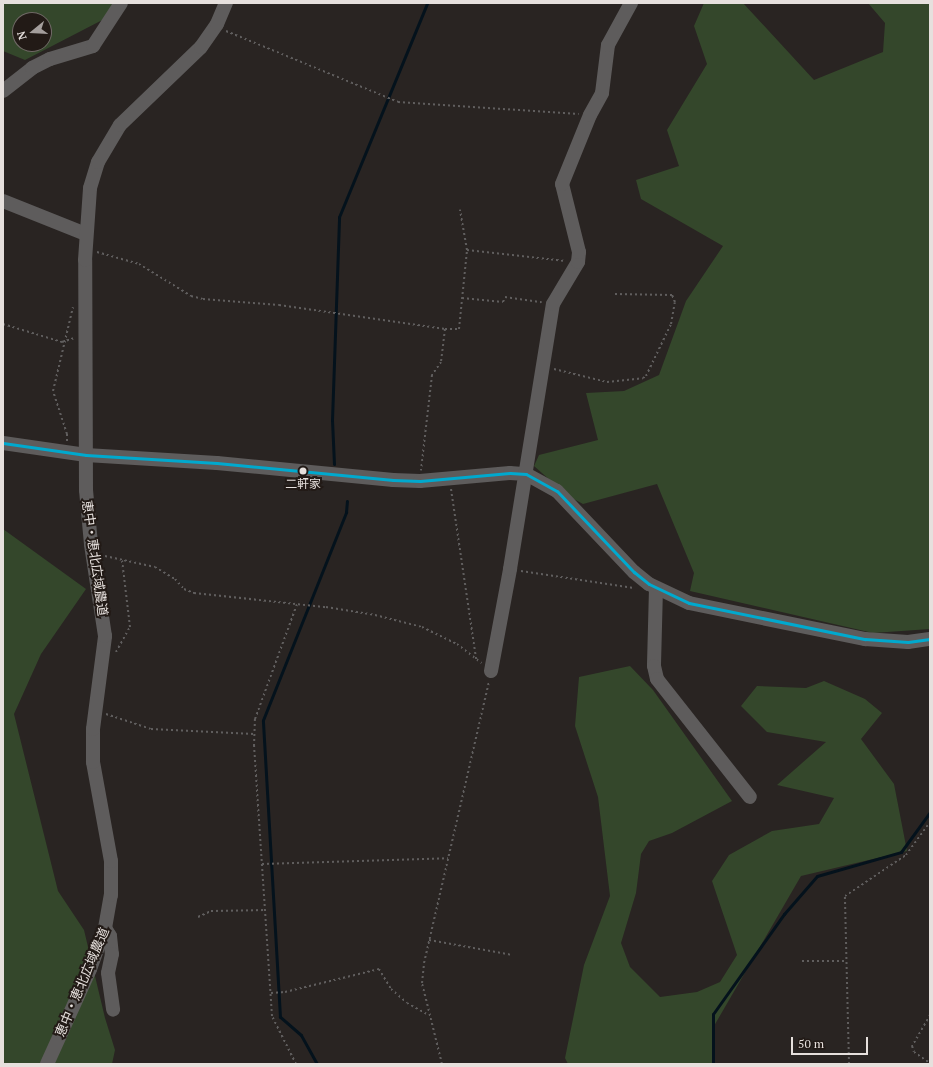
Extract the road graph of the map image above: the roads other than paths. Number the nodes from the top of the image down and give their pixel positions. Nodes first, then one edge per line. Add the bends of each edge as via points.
1 (121, 3) edge
2 (226, 3) edge
3 (631, 3) edge
4 (3, 91) edge
5 (3, 201) edge
6 (86, 234) junction
7 (3, 443) edge
8 (86, 455) junction
9 (526, 474) junction
10 (652, 586) junction
11 (930, 639) edge
12 (491, 671) road end
13 (750, 798) dead end
14 (105, 928) junction
15 (113, 1010) dead end
16 (47, 1064) edge

1 - 4 street via 93,46 50,59 32,68
2 - 6 street, 恵中・恵北広域農道 via 215,27 194,55 120,125 106,147 90,188
3 - 9 street via 608,45 602,93 590,115 562,184 579,252 578,262 553,304
5 - 6 street
6 - 8 street, 恵中・恵北広域農道
7 - 8 street
8 - 9 street via 217,462 420,481 510,473
8 - 14 street, 恵中・恵北広域農道 via 92,553 104,624 93,745 94,776 111,867 111,896
9 - 10 street via 557,491 622,561
9 - 12 street
10 - 11 street via 688,603 722,612 865,640 908,642
10 - 13 street via 654,666 657,679
14 - 15 street via 110,936 112,954 108,973
14 - 16 street, 恵中・恵北広域農道 via 90,969

